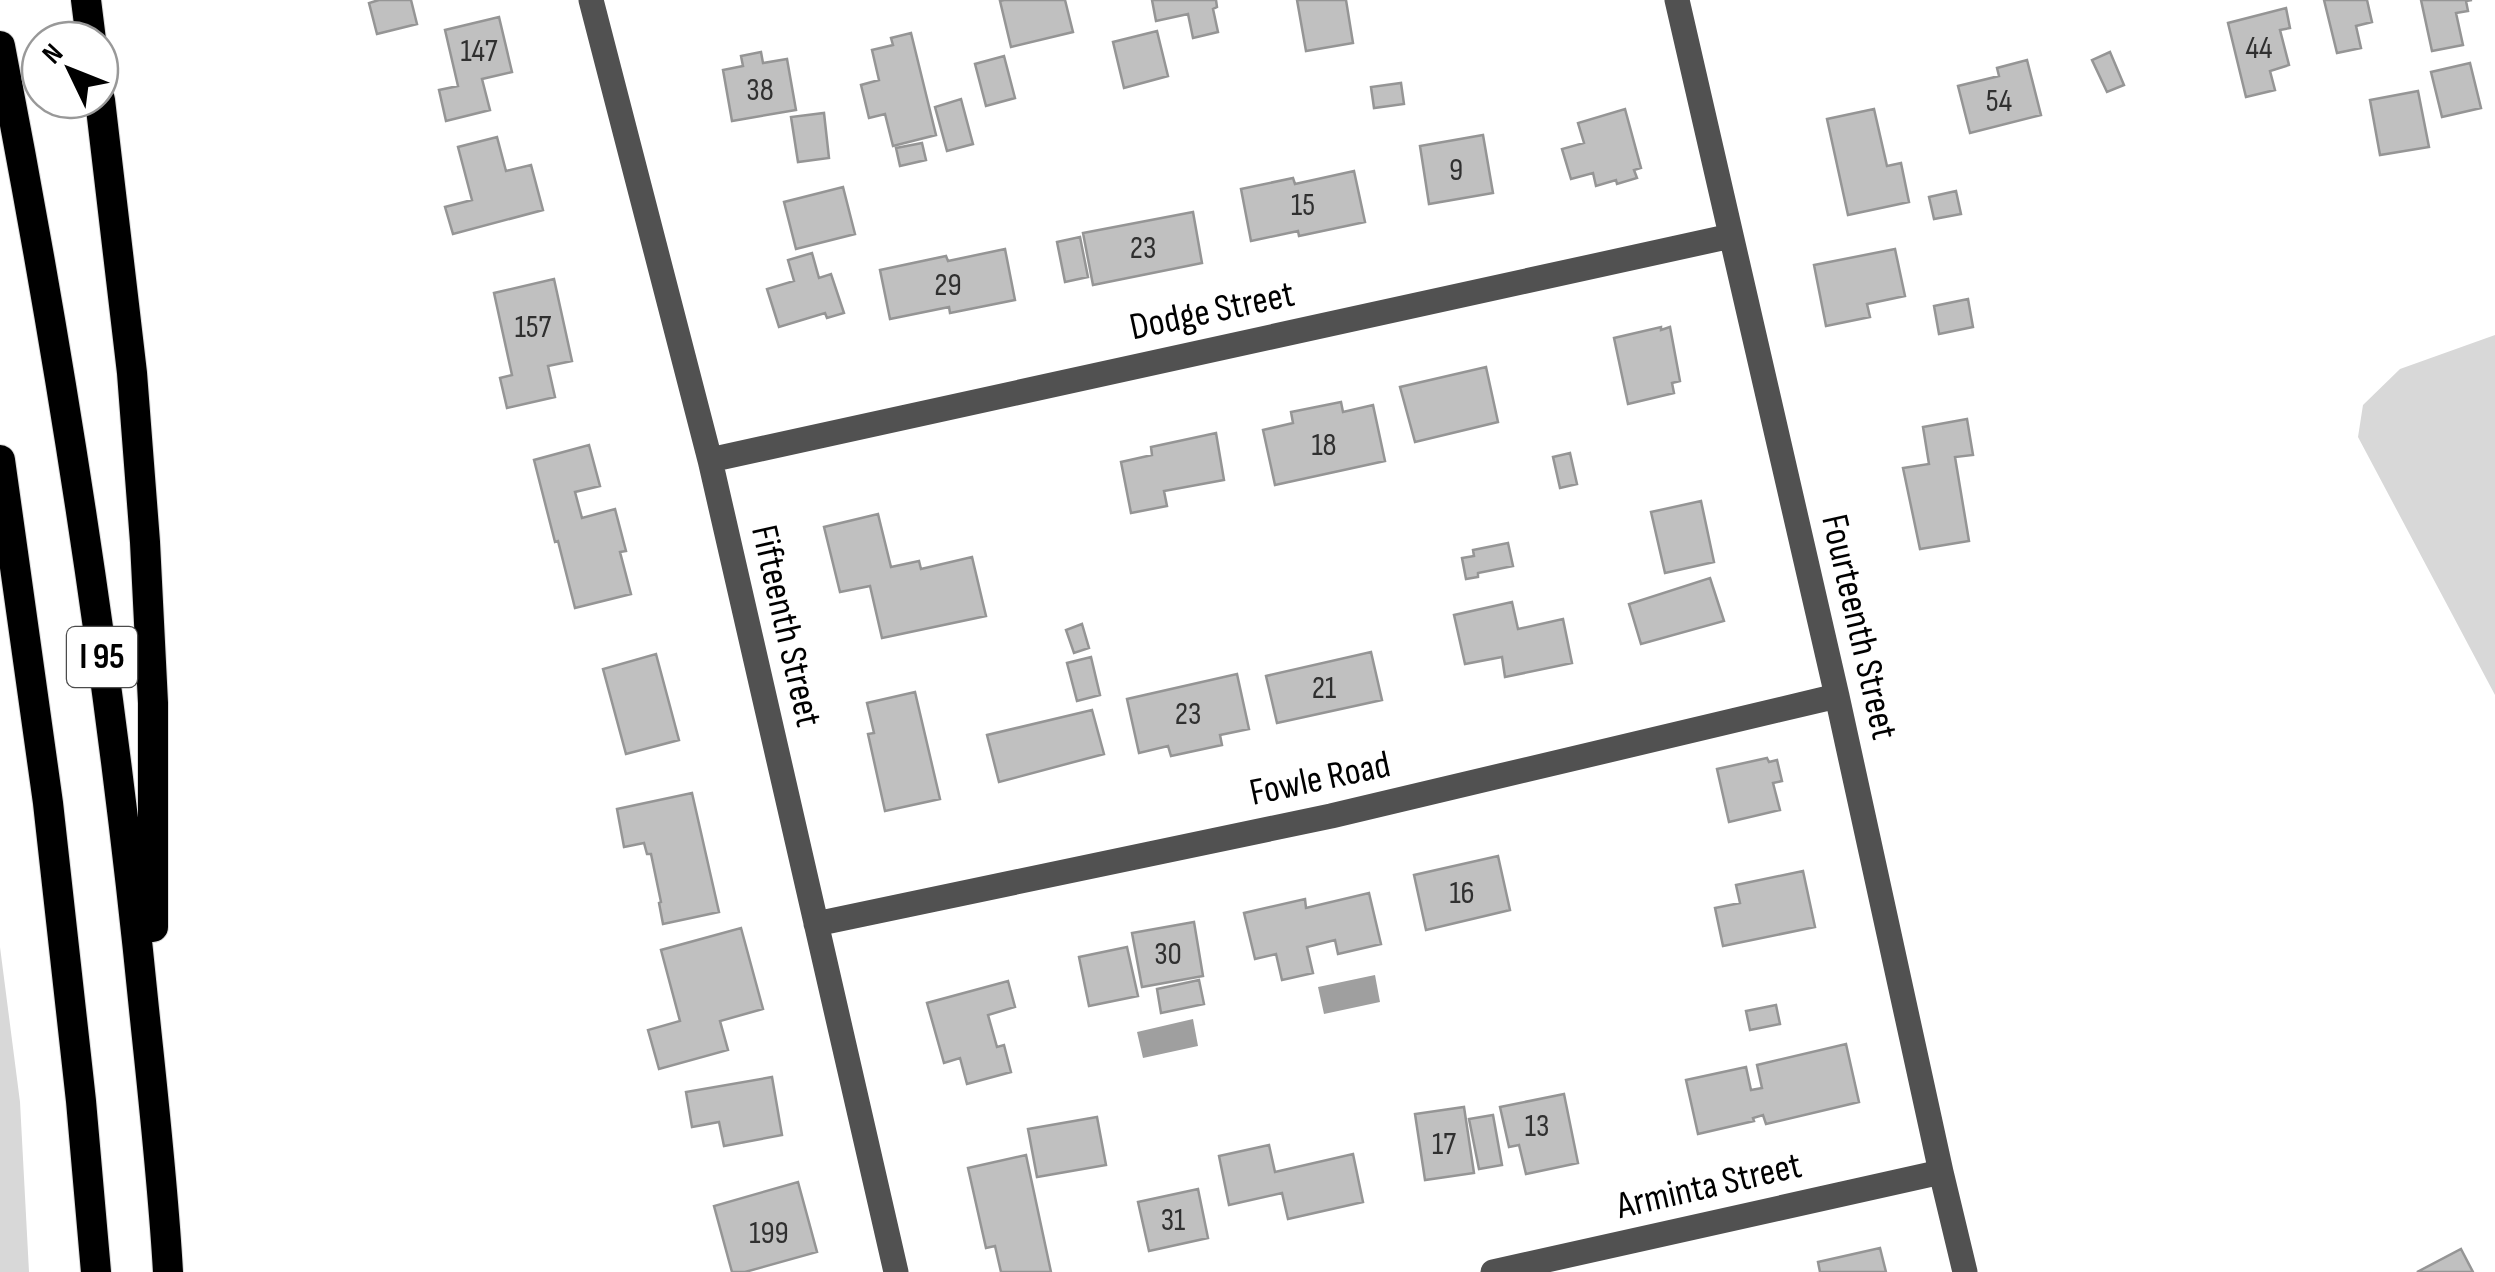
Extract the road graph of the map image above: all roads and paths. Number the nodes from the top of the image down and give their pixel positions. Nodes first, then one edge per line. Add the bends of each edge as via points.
1 (1677, 0) edge
2 (596, 1) edge
3 (0, 46) edge
4 (103, 120) edge
5 (1731, 236) junction
6 (0, 460) edge
7 (710, 460) junction
8 (1837, 696) junction
9 (816, 924) junction
10 (152, 1084) junction
11 (1941, 1172) junction
12 (96, 1272) edge
13 (168, 1272) edge
14 (896, 1272) edge
15 (1493, 1272) edge
16 (1966, 1272) edge

1 - 5 street, Fourteenth Street
2 - 7 street, Fifteenth Street
3 - 10 highway, I 95 via 73,455 118,766
4 - 10 highway via 138,445 154,703
5 - 7 street, Dodge Street
5 - 8 street, Fourteenth Street
6 - 12 highway, I 95 via 50,822
7 - 9 street, Fifteenth Street
8 - 9 street, Fowle Road via 1331,816
8 - 11 street, Fourteenth Street
9 - 14 street, Fifteenth Street
10 - 13 highway, I 95
11 - 15 street, Arminta Street
11 - 16 street, Fourteenth Street

